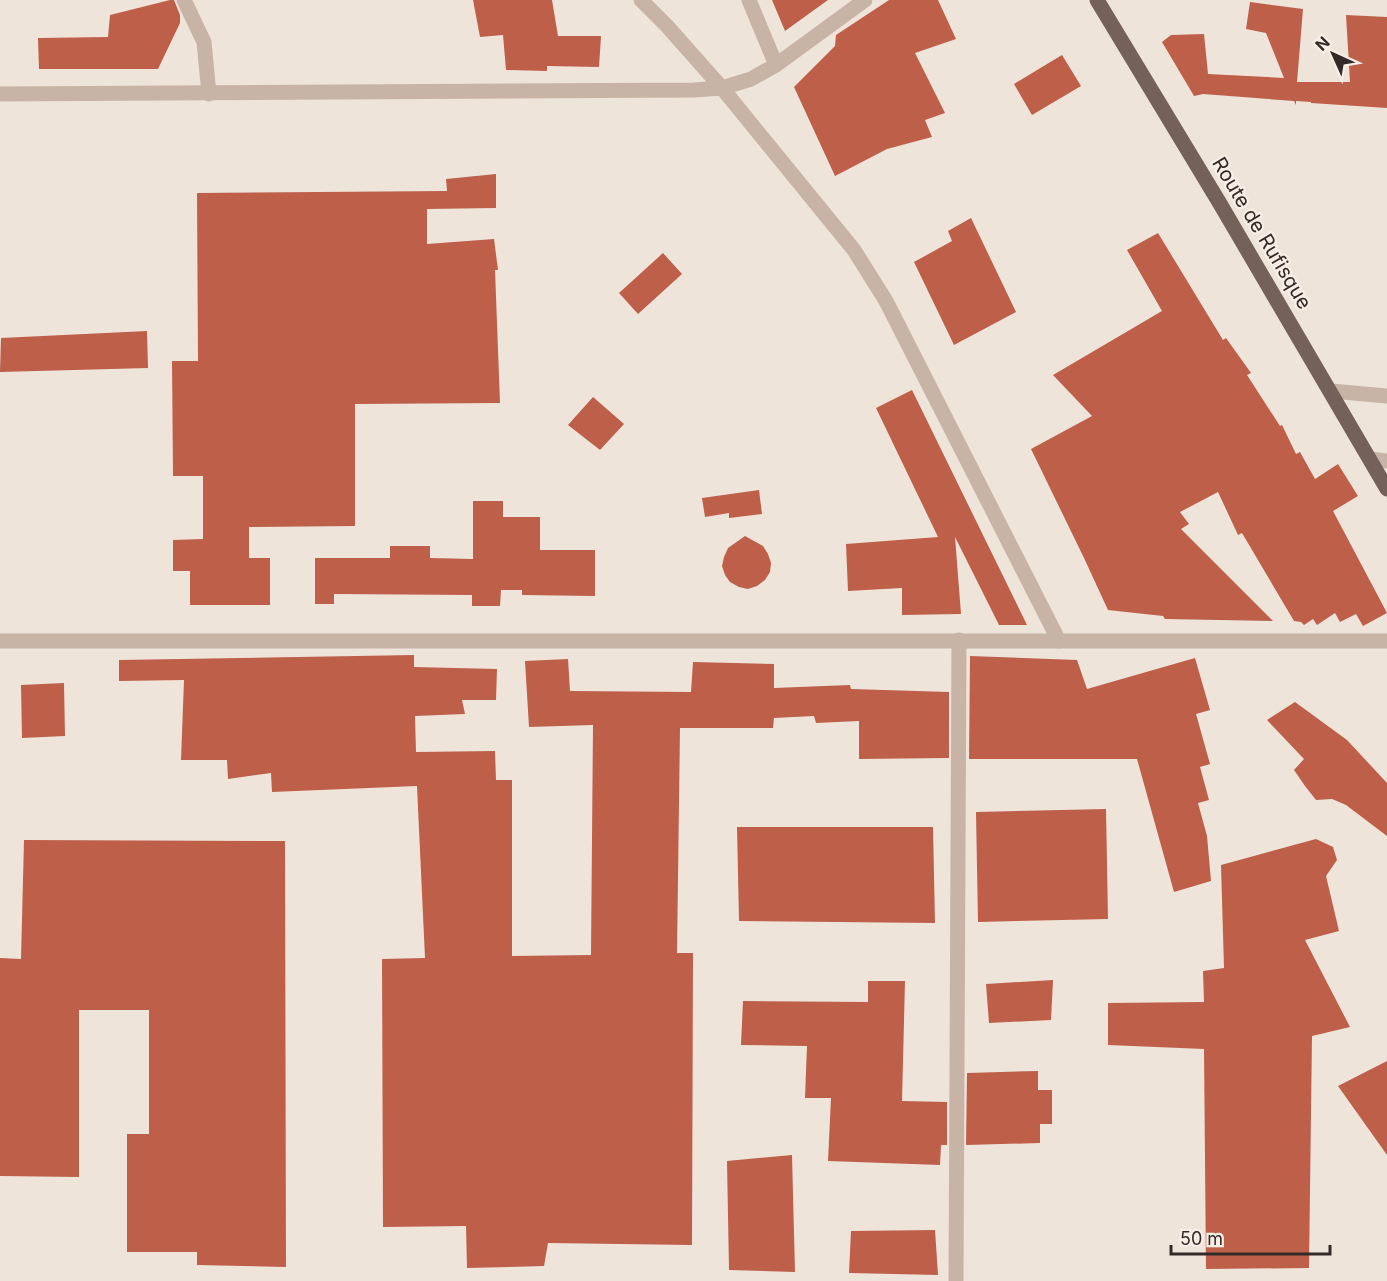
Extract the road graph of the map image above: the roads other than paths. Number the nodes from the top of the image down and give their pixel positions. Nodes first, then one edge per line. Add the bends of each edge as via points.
1 (184, 0) edge
2 (641, 0) edge
3 (749, 0) edge
4 (865, 0) edge
5 (1097, 0) edge
6 (776, 65) junction
7 (722, 88) junction
8 (0, 94) edge
9 (208, 94) junction
10 (1331, 391) junction
11 (1387, 396) edge
12 (1370, 459) junction
13 (1387, 461) edge
14 (1387, 489) edge
15 (959, 640) junction
16 (0, 641) edge
17 (1059, 641) junction
18 (1387, 641) edge
19 (956, 1281) edge

1 - 9 street via 204,42
2 - 7 street
3 - 6 street
4 - 6 street
5 - 10 main road, Route de Rufisque
6 - 7 street via 751,79
7 - 9 street
7 - 17 street via 854,250 886,301
8 - 9 street
10 - 11 street
10 - 12 main road, Route de Rufisque
12 - 13 street
12 - 14 main road, Route de Rufisque
15 - 16 street
15 - 17 street
15 - 19 street
17 - 18 street

